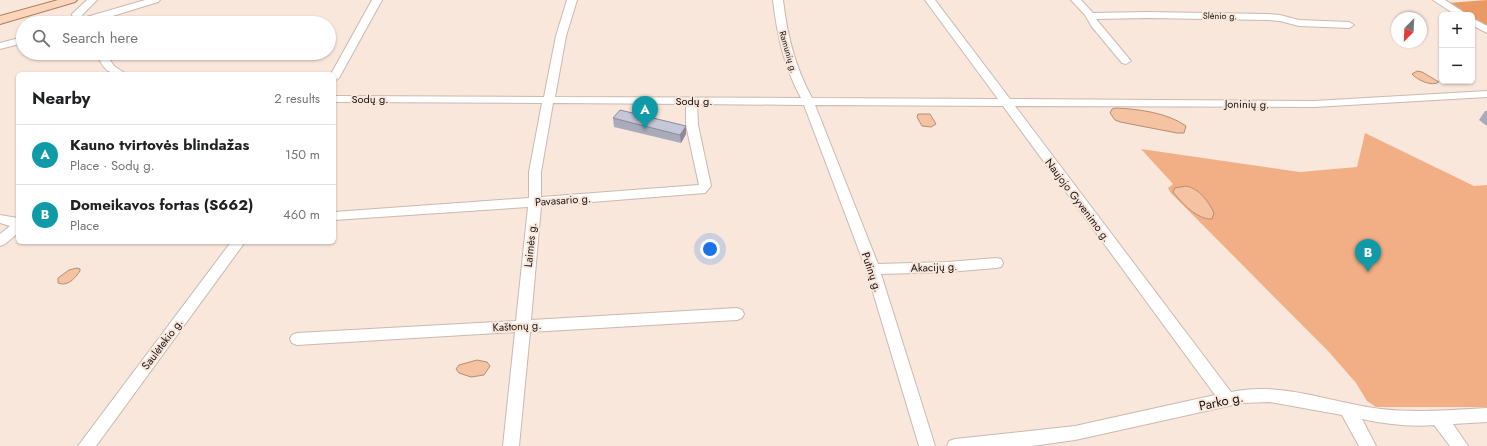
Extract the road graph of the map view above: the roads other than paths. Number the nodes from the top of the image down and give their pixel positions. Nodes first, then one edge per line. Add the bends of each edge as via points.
1 (71, 0) edge
2 (92, 0) edge
3 (155, 0) edge
4 (377, 0) edge
5 (572, 0) edge
6 (778, 0) edge
7 (930, 0) edge
8 (1076, 0) edge
9 (1438, 0) edge
10 (1458, 12) edge
11 (77, 16) edge
12 (101, 16) edge
13 (1090, 16) junction
14 (0, 20) edge
15 (1475, 23) edge
16 (1349, 25) dead end
17 (1487, 30) edge
18 (16, 42) edge
19 (0, 46) edge
20 (105, 60) edge
21 (1126, 61) dead end
22 (116, 72) edge
23 (336, 73) edge
24 (1487, 94) edge
25 (336, 99) edge
26 (548, 100) junction
27 (691, 102) junction
28 (808, 102) junction
29 (1006, 103) junction
30 (535, 202) junction
31 (336, 216) edge
32 (0, 219) edge
33 (16, 223) edge
34 (16, 226) edge
35 (0, 241) edge
36 (237, 244) edge
37 (996, 263) dead end
38 (873, 269) junction
39 (736, 314) dead end
40 (522, 326) junction
41 (297, 339) dead end
42 (1227, 399) junction
43 (1348, 410) junction
44 (1487, 415) edge
45 (1438, 418) junction
46 (86, 446) edge
47 (511, 446) edge
48 (927, 446) edge
49 (955, 446) edge
50 (1368, 446) edge
51 (1460, 446) edge

1 - 14 main road
2 - 11 street
3 - 12 street
4 - 23 street
5 - 26 street, Laimės g. via 561,36
6 - 28 street, Ramunių g. via 784,44
7 - 29 street, Naujojo Gyvenimo g.
8 - 13 street
9 - 10 street
13 - 16 street, Slėnio g. via 1268,17 1299,23
13 - 21 street
15 - 17 street
18 - 19 street
20 - 22 street
24 - 29 street, Joninių g. via 1314,104
25 - 26 street, Sodų g.
26 - 27 street, Sodų g.
26 - 30 street, Laimės g. via 535,172
27 - 28 street, Sodų g.
27 - 30 street, Pavasario g. via 692,125 705,186 703,189
28 - 29 street, Sodų g.
28 - 38 street, Putinų g.
29 - 42 street, Naujojo Gyvenimo g.
30 - 31 street, Pavasario g.
30 - 40 street, Laimės g.
32 - 33 street
34 - 35 street
36 - 46 street, Saulėtekio g.
37 - 38 street, Akacijų g.
38 - 48 street, Putinų g.
39 - 40 street, Kaštonų g.
40 - 41 street, Kaštonų g.
40 - 47 street, Laimės g.
42 - 43 street, Parko g. via 1242,396 1279,396
42 - 49 street, Parko g. via 1075,433
43 - 45 street, Parko g. via 1380,416
43 - 50 street
44 - 45 street, Parko g.
45 - 51 street

